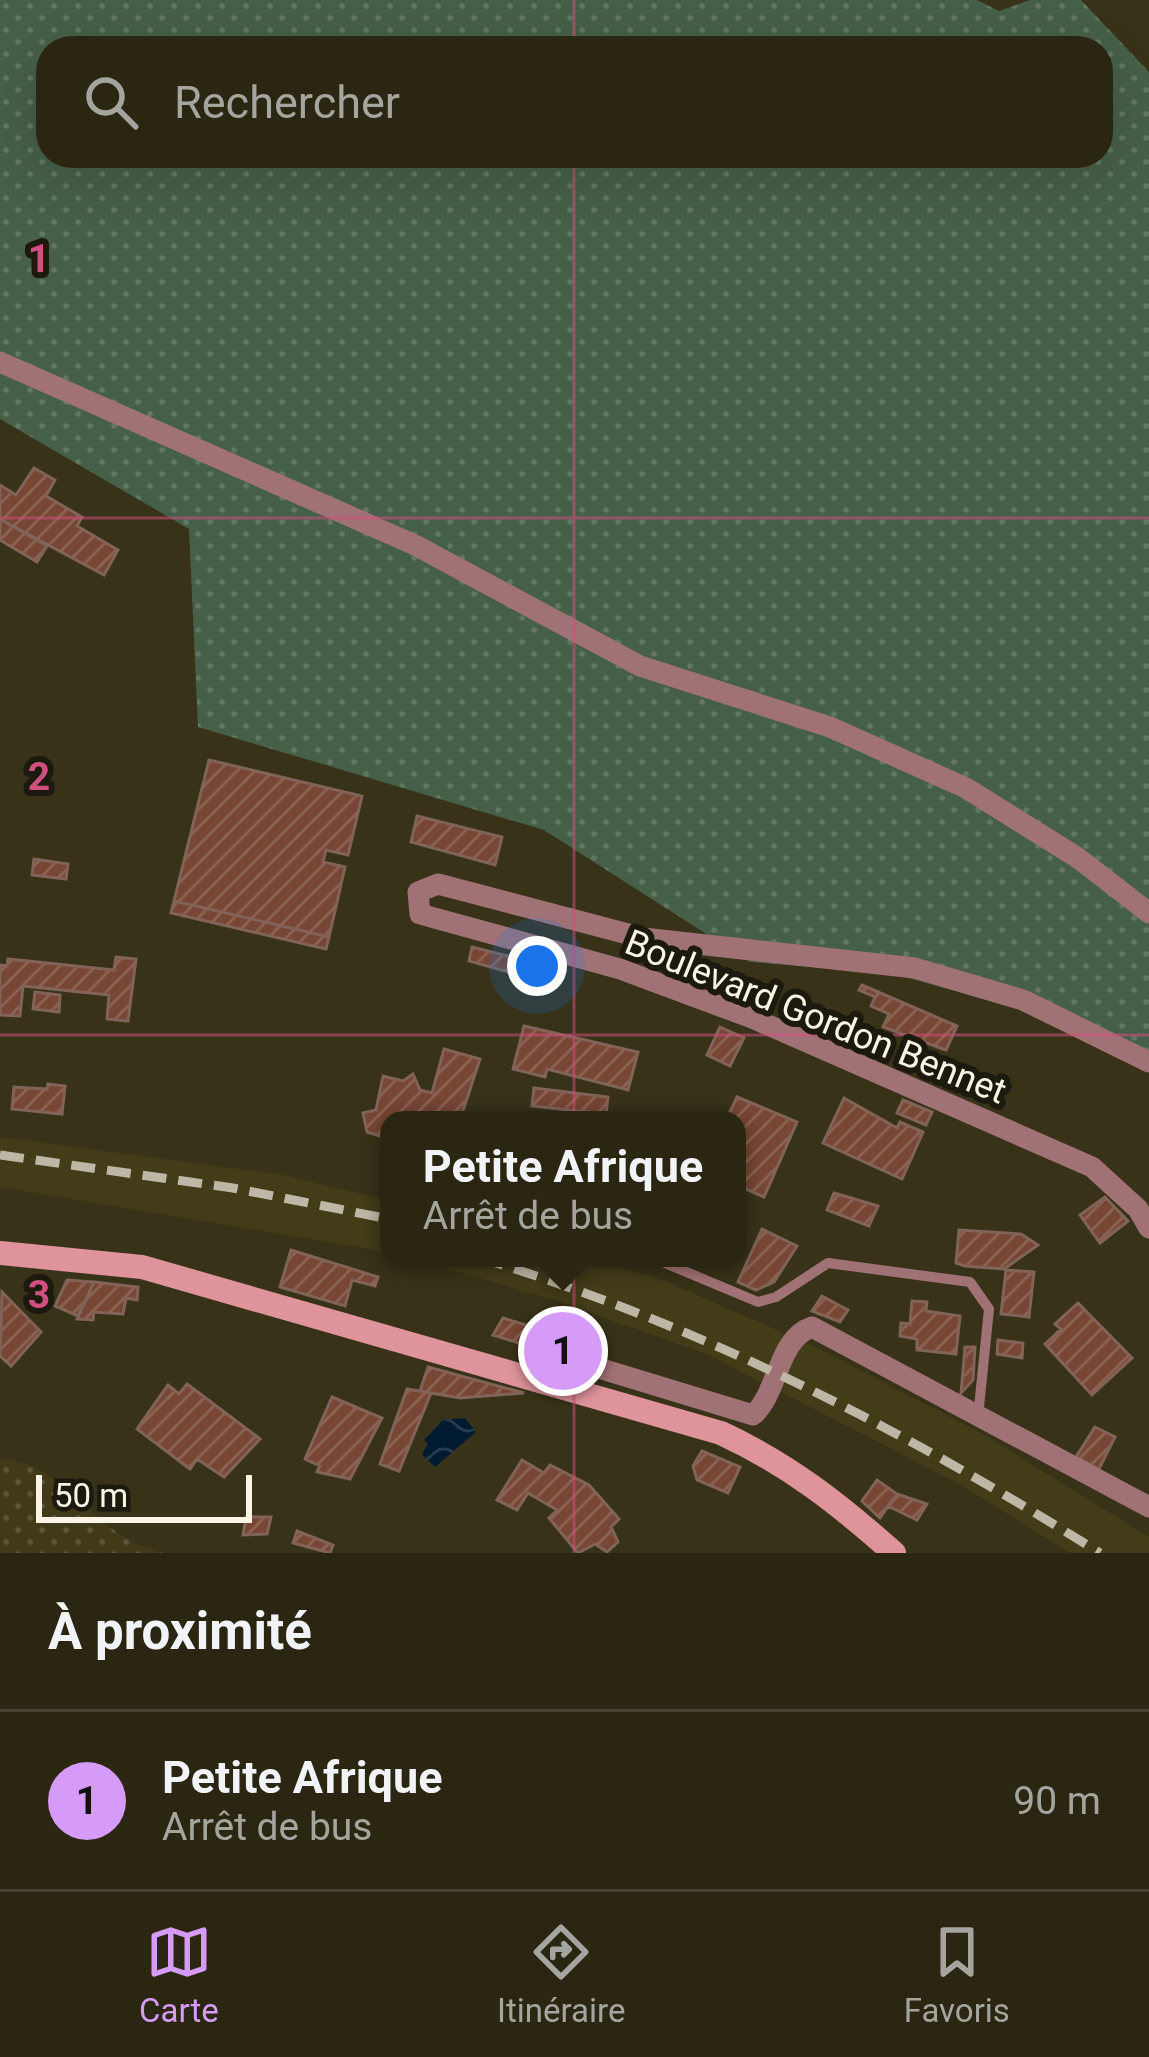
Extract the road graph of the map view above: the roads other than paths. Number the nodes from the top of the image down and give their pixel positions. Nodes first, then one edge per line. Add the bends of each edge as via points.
1 (0, 362) edge
2 (1149, 913) edge
3 (1149, 1062) edge
4 (1149, 1228) edge
5 (0, 1252) edge
6 (674, 1267) edge
7 (573, 1387) junction
8 (979, 1417) junction
9 (1149, 1507) edge
10 (895, 1553) edge

1 - 2 street via 415,544 640,666 830,727 966,788
3 - 4 street, Boulevard Gordon Bennet via 1023,1000 915,968 643,938 438,884 418,892 420,914 620,969 730,1010 1092,1167
5 - 7 main road via 142,1267
6 - 8 lane via 758,1302 828,1263 970,1282 989,1309
7 - 8 street via 592,1366 753,1415 793,1340 812,1327
7 - 10 main road via 721,1433 776,1459
8 - 9 street

